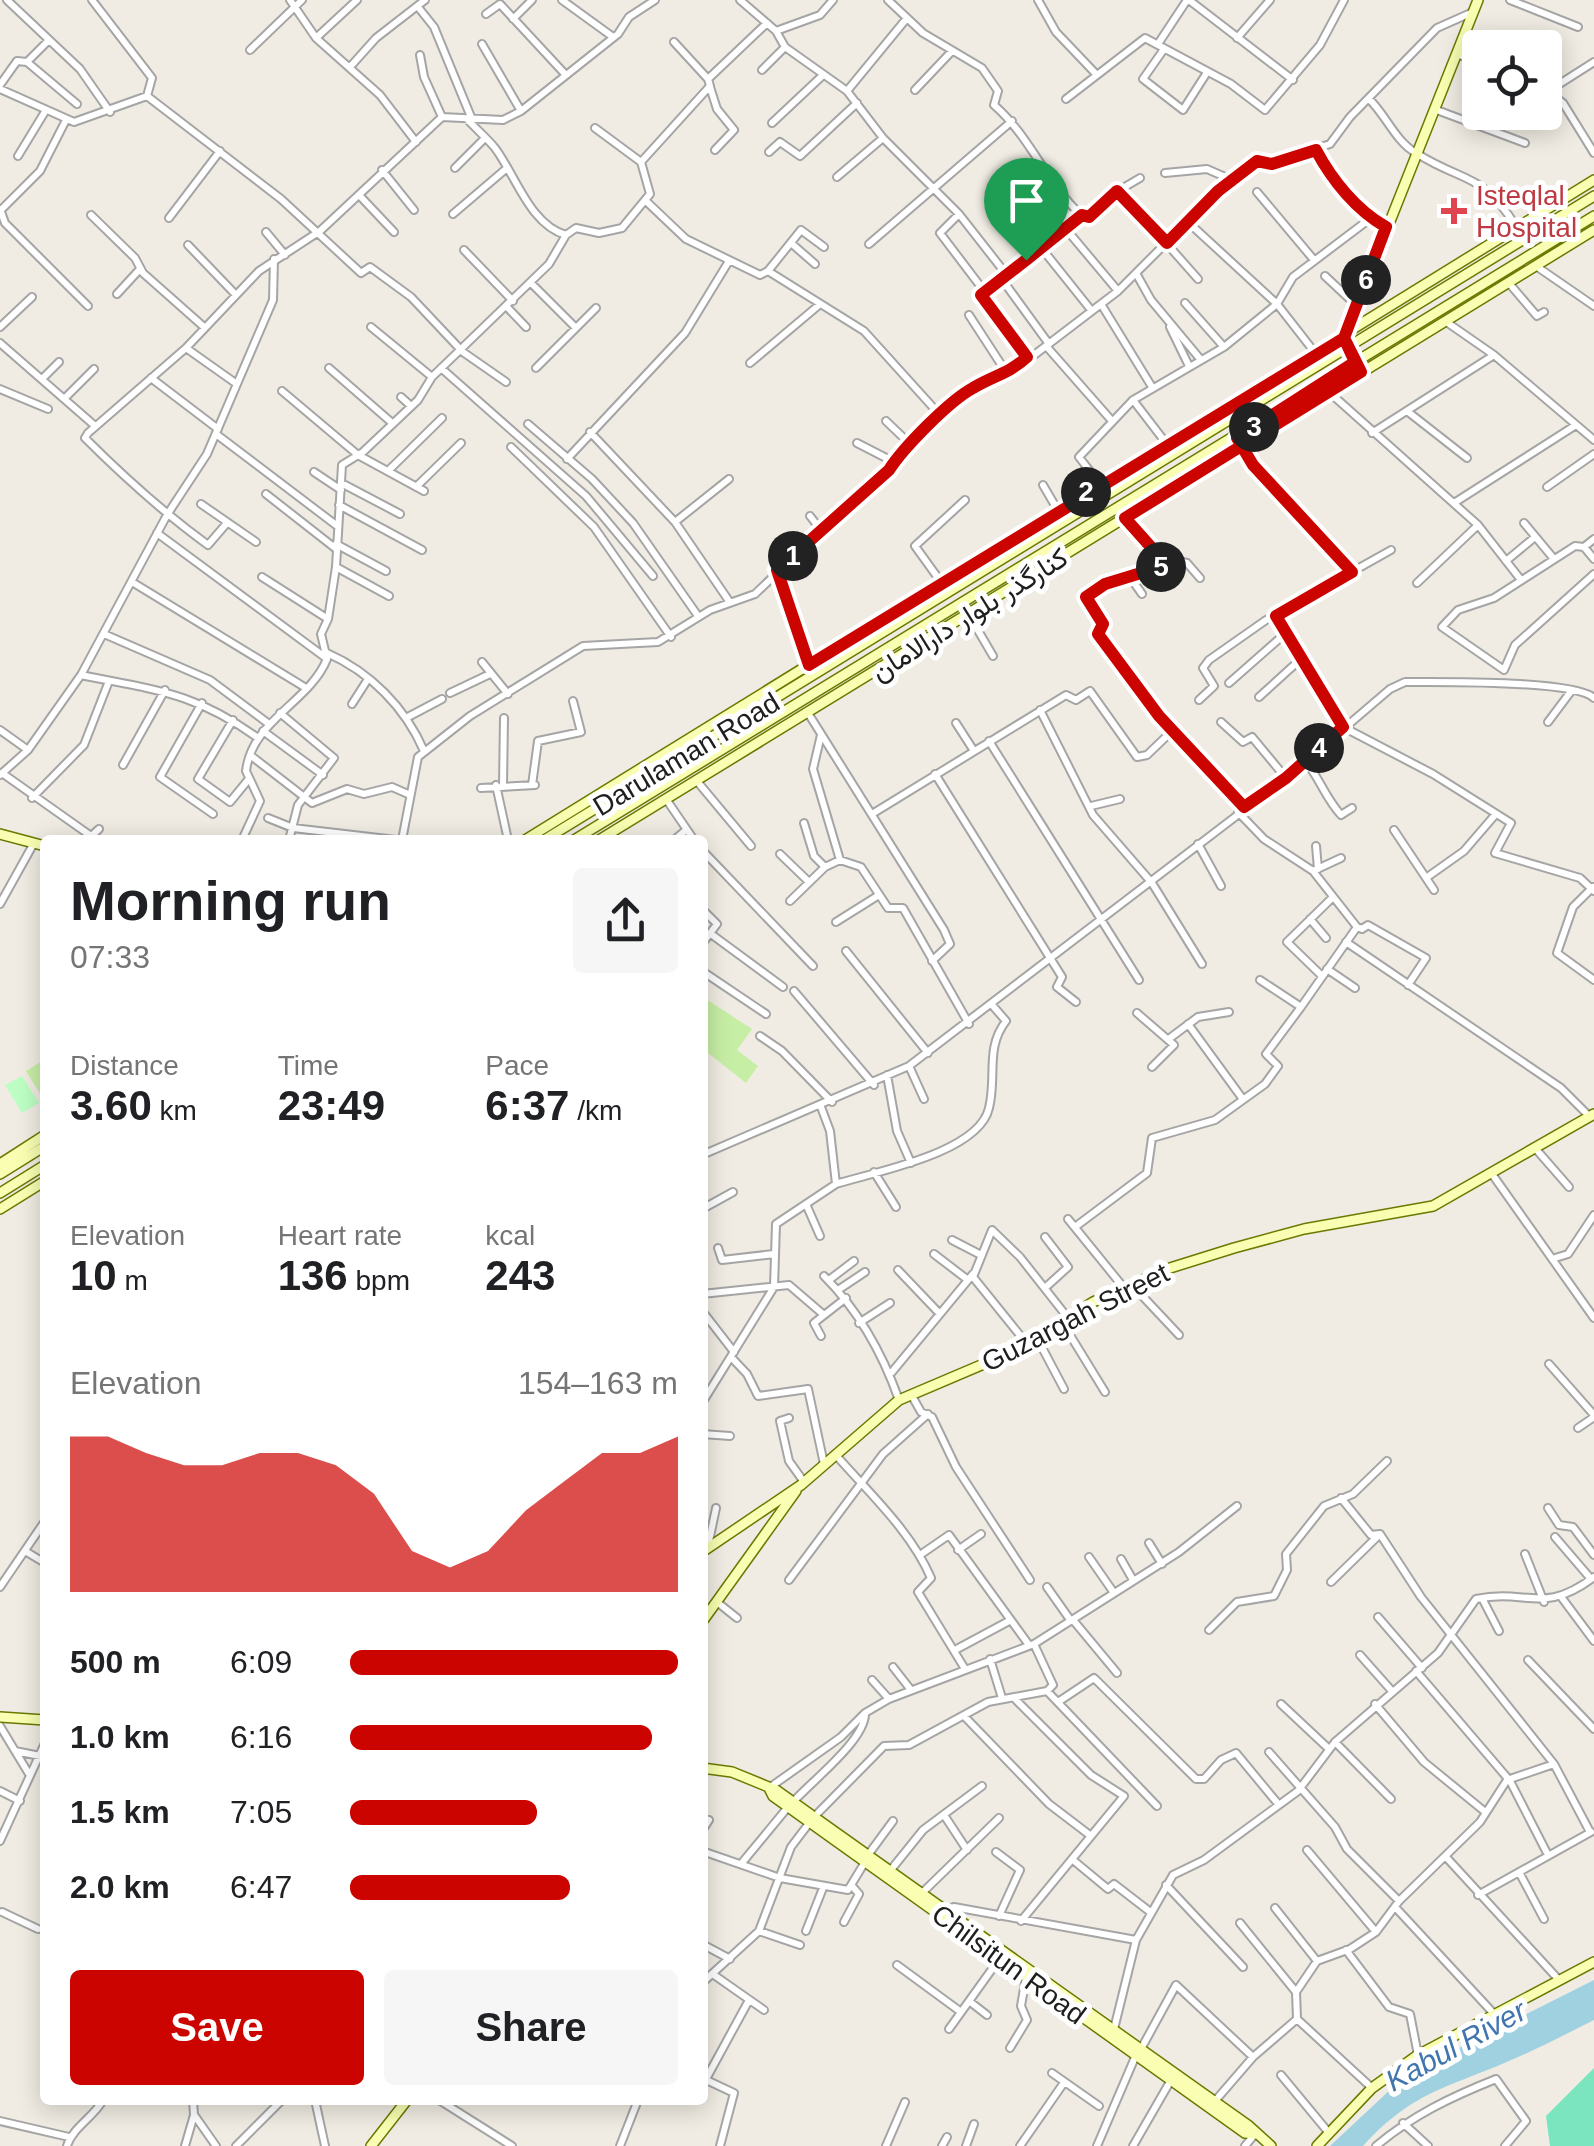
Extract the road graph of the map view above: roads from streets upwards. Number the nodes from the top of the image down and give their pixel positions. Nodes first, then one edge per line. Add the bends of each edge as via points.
1 (7, 0) edge
2 (92, 0) edge
3 (302, 0) edge
4 (357, 0) edge
5 (425, 0) edge
6 (532, 0) edge
7 (562, 0) edge
8 (633, 0) edge
9 (655, 0) edge
10 (740, 0) edge
11 (833, 0) edge
12 (888, 0) edge
13 (1038, 0) edge
14 (1270, 0) edge
15 (1344, 0) edge
16 (1478, 0) edge
17 (1510, 0) edge
18 (1185, 1) edge
19 (292, 3) edge
20 (1527, 3) edge
21 (418, 7) junction
22 (640, 11) junction
23 (1473, 12) junction
24 (486, 14) dead end
25 (908, 18) junction
26 (513, 19) junction
27 (766, 23) junction
28 (1578, 26) dead end
29 (776, 31) junction
30 (613, 37) junction
31 (316, 38) junction
32 (1237, 38) junction
33 (48, 41) junction
34 (674, 42) dead end
35 (482, 44) dead end
36 (785, 47) junction
37 (1161, 47) junction
38 (250, 50) dead end
39 (952, 51) junction
40 (1456, 54) junction
41 (420, 56) dead end
42 (1462, 56) edge
43 (26, 62) junction
44 (1594, 62) edge
45 (350, 68) junction
46 (762, 70) dead end
47 (564, 73) junction
48 (1096, 74) junction
49 (1206, 74) junction
50 (822, 76) junction
51 (1293, 80) junction
52 (1562, 80) edge
53 (709, 82) junction
54 (0, 87) edge
55 (916, 90) dead end
56 (847, 91) junction
57 (147, 96) junction
58 (1066, 99) dead end
59 (1369, 99) junction
60 (77, 104) dead end
61 (857, 104) junction
62 (1434, 108) junction
63 (1562, 109) edge
64 (46, 110) junction
65 (521, 111) junction
66 (110, 112) junction
67 (442, 117) junction
68 (469, 118) junction
69 (66, 120) junction
70 (1012, 121) junction
71 (772, 122) dead end
72 (595, 128) dead end
73 (485, 138) junction
74 (884, 138) junction
75 (416, 142) junction
76 (1525, 143) dead end
77 (220, 150) junction
78 (714, 150) dead end
79 (1316, 150) junction
80 (769, 152) dead end
81 (1416, 153) junction
82 (1594, 153) edge
83 (18, 156) dead end
84 (641, 162) junction
85 (456, 168) dead end
86 (506, 168) junction
87 (382, 170) junction
88 (1165, 173) dead end
89 (1050, 176) junction
90 (837, 178) dead end
91 (1140, 178) dead end
92 (1232, 180) junction
93 (1594, 180) edge
94 (933, 190) junction
95 (1122, 192) junction
96 (1257, 192) dead end
97 (359, 196) junction
98 (1594, 196) edge
99 (646, 201) junction
100 (1005, 205) dead end
101 (0, 210) edge
102 (414, 210) dead end
103 (454, 214) dead end
104 (959, 214) junction
105 (91, 215) dead end
106 (1082, 215) junction
107 (1594, 216) edge
108 (169, 218) dead end
109 (1371, 218) junction
110 (1189, 222) junction
111 (1386, 227) junction
112 (1066, 229) junction
113 (1518, 229) junction
114 (1594, 230) edge
115 (266, 232) dead end
116 (315, 232) junction
117 (394, 232) dead end
118 (566, 234) junction
119 (790, 242) junction
120 (1167, 243) junction
121 (869, 244) dead end
122 (188, 246) dead end
123 (824, 247) dead end
124 (464, 250) dead end
125 (1043, 250) junction
126 (285, 255) junction
127 (274, 259) junction
128 (1314, 260) junction
129 (729, 261) junction
130 (815, 264) dead end
131 (1536, 265) junction
132 (140, 269) junction
133 (768, 271) junction
134 (1138, 275) junction
135 (1004, 276) junction
136 (1325, 276) dead end
137 (1198, 279) dead end
138 (1508, 282) junction
139 (531, 283) junction
140 (1118, 290) junction
141 (984, 291) junction
142 (117, 294) dead end
143 (236, 294) junction
144 (32, 297) dead end
145 (1184, 303) dead end
146 (510, 304) junction
147 (1100, 304) junction
148 (1277, 304) junction
149 (818, 305) junction
150 (88, 306) dead end
151 (1356, 306) junction
152 (1594, 306) edge
153 (596, 308) dead end
154 (1091, 310) junction
155 (1544, 312) dead end
156 (969, 315) dead end
157 (1445, 321) junction
158 (1170, 324) junction
159 (526, 326) dead end
160 (0, 327) edge
161 (204, 327) junction
162 (371, 327) dead end
163 (577, 328) junction
164 (1344, 338) junction
165 (0, 343) edge
166 (1048, 345) junction
167 (1224, 347) junction
168 (186, 348) junction
169 (1348, 349) junction
170 (461, 350) junction
171 (1316, 354) junction
172 (1494, 355) junction
173 (1027, 357) junction
174 (1201, 360) junction
175 (59, 362) dead end
176 (1355, 362) junction
177 (750, 363) dead end
178 (1189, 366) junction
179 (330, 368) dead end
180 (441, 368) junction
181 (536, 368) dead end
182 (94, 369) dead end
183 (1361, 372) junction
184 (1008, 374) junction
185 (432, 377) junction
186 (151, 378) junction
187 (42, 379) junction
188 (234, 382) junction
189 (506, 382) dead end
190 (1152, 387) junction
191 (0, 389) edge
192 (282, 391) dead end
193 (1329, 392) junction
194 (64, 398) junction
195 (400, 398) dead end
196 (1133, 400) junction
197 (412, 406) junction
198 (48, 409) dead end
199 (1407, 411) junction
200 (938, 414) junction
201 (442, 418) dead end
202 (886, 421) dead end
203 (1112, 421) junction
204 (391, 422) junction
205 (528, 424) dead end
206 (94, 425) junction
207 (1576, 425) junction
208 (217, 432) junction
209 (590, 432) junction
210 (1372, 433) junction
211 (1594, 440) edge
212 (1240, 442) junction
213 (461, 443) dead end
214 (1166, 443) junction
215 (857, 444) dead end
216 (910, 444) junction
217 (510, 447) dead end
218 (1594, 454) edge
219 (358, 456) junction
220 (1467, 458) dead end
221 (567, 459) junction
222 (894, 462) junction
223 (388, 471) junction
224 (314, 472) dead end
225 (728, 478) dead end
226 (1100, 484) junction
227 (1043, 485) dead end
228 (1547, 487) dead end
229 (343, 488) junction
230 (266, 494) dead end
231 (965, 500) dead end
232 (201, 504) dead end
233 (338, 504) junction
234 (1454, 504) junction
235 (1058, 509) junction
236 (400, 514) dead end
237 (167, 516) junction
238 (810, 516) dead end
239 (1125, 518) junction
240 (675, 522) junction
241 (227, 523) junction
242 (1524, 523) dead end
243 (336, 525) junction
244 (1478, 525) junction
245 (821, 530) junction
246 (157, 534) junction
247 (1535, 536) junction
248 (1594, 540) edge
249 (256, 542) dead end
250 (336, 546) junction
251 (1584, 547) junction
252 (422, 550) dead end
253 (1392, 550) dead end
254 (1554, 559) junction
255 (1594, 560) edge
256 (1506, 561) junction
257 (1167, 565) junction
258 (336, 567) junction
259 (777, 570) junction
260 (386, 571) dead end
261 (1352, 572) junction
262 (1594, 574) edge
263 (653, 576) dead end
264 (1130, 576) junction
265 (262, 577) dead end
266 (1200, 578) dead end
267 (1521, 580) junction
268 (132, 582) junction
269 (941, 582) junction
270 (1417, 583) dead end
271 (1142, 594) dead end
272 (390, 596) dead end
273 (729, 601) junction
274 (968, 615) junction
275 (698, 616) junction
276 (1276, 616) junction
277 (328, 619) junction
278 (1287, 632) junction
279 (104, 634) junction
280 (671, 636) junction
281 (327, 656) junction
282 (993, 656) dead end
283 (1303, 657) junction
284 (482, 662) dead end
285 (809, 665) junction
286 (490, 674) junction
287 (81, 675) junction
288 (368, 679) junction
289 (109, 681) junction
290 (1229, 683) dead end
291 (1594, 684) edge
292 (306, 688) junction
293 (165, 690) junction
294 (1573, 690) junction
295 (1586, 691) junction
296 (450, 693) dead end
297 (508, 694) junction
298 (1259, 698) dead end
299 (1594, 698) edge
300 (442, 699) dead end
301 (1199, 700) dead end
302 (574, 701) dead end
303 (202, 703) junction
304 (352, 704) dead end
305 (1040, 710) junction
306 (808, 713) junction
307 (280, 714) junction
308 (406, 718) junction
309 (504, 718) dead end
310 (233, 720) junction
311 (1222, 722) dead end
312 (1548, 722) dead end
313 (956, 723) dead end
314 (1343, 727) junction
315 (0, 730) edge
316 (263, 731) junction
317 (1172, 731) junction
318 (821, 734) junction
319 (989, 741) junction
320 (28, 750) junction
321 (424, 751) junction
322 (974, 751) junction
323 (250, 755) junction
324 (1306, 761) junction
325 (124, 765) dead end
326 (656, 766) junction
327 (1, 774) edge
328 (935, 774) junction
329 (322, 775) junction
330 (1286, 778) junction
331 (248, 780) junction
332 (696, 780) junction
333 (668, 783) junction
334 (499, 785) junction
335 (481, 788) dead end
336 (408, 794) junction
337 (670, 796) junction
338 (32, 798) junction
339 (1120, 799) dead end
340 (304, 800) junction
341 (1091, 806) junction
342 (1352, 808) dead end
343 (1241, 809) junction
344 (213, 814) dead end
345 (872, 814) junction
346 (1494, 814) junction
347 (268, 818) dead end
348 (804, 823) dead end
349 (293, 828) junction
350 (99, 829) dead end
351 (686, 830) junction
352 (1394, 830) dead end
353 (0, 834) edge
354 (87, 835) edge
355 (92, 835) edge
356 (244, 835) edge
357 (291, 835) edge
358 (355, 835) edge
359 (400, 835) edge
360 (507, 835) edge
361 (534, 835) edge
362 (552, 835) edge
363 (582, 835) edge
364 (609, 835) edge
365 (680, 835) edge
366 (690, 835) edge
367 (1198, 844) junction
368 (40, 845) edge
369 (752, 846) dead end
370 (1316, 846) dead end
371 (780, 854) dead end
372 (708, 856) edge
373 (1342, 858) dead end
374 (840, 860) junction
375 (824, 867) junction
376 (1316, 870) junction
377 (1426, 878) junction
378 (809, 882) junction
379 (1152, 882) junction
380 (1221, 886) dead end
381 (1593, 888) edge
382 (1434, 890) dead end
383 (879, 894) junction
384 (1331, 899) junction
385 (790, 901) dead end
386 (0, 904) edge
387 (708, 915) edge
388 (1310, 920) junction
389 (1103, 921) junction
390 (836, 922) dead end
391 (1357, 927) junction
392 (710, 934) junction
393 (708, 936) edge
394 (1326, 938) dead end
395 (1346, 942) junction
396 (846, 951) dead end
397 (932, 960) junction
398 (1050, 960) junction
399 (1202, 964) dead end
400 (814, 966) dead end
401 (1324, 973) junction
402 (708, 975) edge
403 (1138, 980) dead end
404 (1260, 980) dead end
405 (1594, 980) edge
406 (1408, 985) junction
407 (783, 987) dead end
408 (1354, 988) dead end
409 (794, 991) dead end
410 (1076, 1002) dead end
411 (993, 1006) junction
412 (1301, 1007) junction
413 (1137, 1012) dead end
414 (1229, 1012) dead end
415 (766, 1014) dead end
416 (969, 1024) junction
417 (1188, 1024) junction
418 (760, 1036) dead end
419 (1170, 1038) junction
420 (928, 1053) junction
421 (909, 1066) junction
422 (1152, 1067) dead end
423 (888, 1076) junction
424 (874, 1084) junction
425 (1242, 1098) junction
426 (924, 1099) dead end
427 (832, 1102) junction
428 (821, 1106) junction
429 (1591, 1115) edge
430 (40, 1138) edge
431 (1535, 1148) junction
432 (40, 1149) edge
433 (708, 1153) edge
434 (911, 1163) junction
435 (0, 1164) edge
436 (40, 1168) edge
437 (874, 1172) junction
438 (0, 1174) edge
439 (1492, 1174) junction
440 (40, 1184) edge
441 (836, 1184) junction
442 (1569, 1187) dead end
443 (0, 1192) edge
444 (733, 1192) dead end
445 (806, 1204) junction
446 (896, 1206) dead end
447 (708, 1207) edge
448 (0, 1209) edge
449 (1594, 1215) edge
450 (1068, 1219) dead end
451 (1075, 1227) junction
452 (820, 1236) dead end
453 (1045, 1237) dead end
454 (952, 1240) dead end
455 (718, 1248) dead end
456 (774, 1254) junction
457 (934, 1254) dead end
458 (982, 1255) junction
459 (1556, 1258) junction
460 (854, 1261) dead end
461 (898, 1270) dead end
462 (865, 1272) dead end
463 (970, 1277) junction
464 (774, 1287) junction
465 (1128, 1287) junction
466 (1046, 1288) junction
467 (838, 1290) junction
468 (708, 1293) edge
469 (846, 1298) junction
470 (890, 1304) dead end
471 (939, 1313) junction
472 (824, 1315) junction
473 (1594, 1318) edge
474 (1065, 1320) junction
475 (708, 1321) edge
476 (860, 1323) junction
477 (1179, 1335) dead end
478 (821, 1336) dead end
479 (1037, 1338) junction
480 (1027, 1344) junction
481 (732, 1355) junction
482 (1549, 1364) dead end
483 (892, 1372) junction
484 (1064, 1389) dead end
485 (1105, 1392) dead end
486 (708, 1394) edge
487 (912, 1396) junction
488 (899, 1400) junction
489 (928, 1414) junction
490 (1594, 1416) edge
491 (789, 1418) dead end
492 (1578, 1428) dead end
493 (708, 1434) edge
494 (730, 1436) dead end
495 (835, 1454) junction
496 (1388, 1461) dead end
497 (824, 1464) junction
498 (802, 1483) junction
499 (861, 1483) junction
500 (1341, 1498) junction
501 (1238, 1506) dead end
502 (716, 1508) dead end
503 (1548, 1508) dead end
504 (40, 1528) edge
505 (981, 1534) dead end
506 (1380, 1534) junction
507 (1555, 1537) dead end
508 (708, 1539) edge
509 (1149, 1543) dead end
510 (708, 1548) edge
511 (958, 1550) junction
512 (25, 1551) junction
513 (1525, 1554) dead end
514 (920, 1555) junction
515 (1594, 1555) edge
516 (1090, 1557) dead end
517 (40, 1560) edge
518 (1120, 1560) dead end
519 (1162, 1564) junction
520 (1592, 1578) edge
521 (789, 1580) dead end
522 (1030, 1580) dead end
523 (1133, 1580) junction
524 (1331, 1582) dead end
525 (0, 1586) edge
526 (1046, 1587) dead end
527 (1114, 1593) junction
528 (1482, 1597) junction
529 (1562, 1598) junction
530 (717, 1602) junction
531 (1544, 1602) junction
532 (708, 1614) edge
533 (1378, 1617) dead end
534 (737, 1618) dead end
535 (1009, 1621) junction
536 (1072, 1621) junction
537 (1210, 1630) dead end
538 (1499, 1631) dead end
539 (1452, 1632) junction
540 (1594, 1641) edge
541 (1032, 1644) junction
542 (955, 1650) junction
543 (1360, 1655) dead end
544 (990, 1660) junction
545 (1528, 1660) dead end
546 (893, 1667) dead end
547 (966, 1668) junction
548 (1419, 1670) junction
549 (1117, 1673) dead end
550 (872, 1680) dead end
551 (911, 1690) junction
552 (1391, 1690) junction
553 (1047, 1691) junction
554 (1002, 1698) junction
555 (889, 1699) junction
556 (1016, 1700) junction
557 (1058, 1702) junction
558 (1281, 1704) dead end
559 (1375, 1704) junction
560 (865, 1713) junction
561 (0, 1717) edge
562 (965, 1717) junction
563 (40, 1720) edge
564 (0, 1726) edge
565 (1594, 1729) edge
566 (1335, 1742) junction
567 (15, 1750) junction
568 (1330, 1750) junction
569 (1268, 1752) dead end
570 (40, 1755) edge
571 (40, 1760) edge
572 (1554, 1764) junction
573 (708, 1769) edge
574 (29, 1775) junction
575 (1507, 1780) junction
576 (982, 1786) dead end
577 (768, 1788) junction
578 (0, 1791) edge
579 (1298, 1791) junction
580 (1391, 1799) dead end
581 (20, 1800) junction
582 (791, 1804) junction
583 (1279, 1805) junction
584 (1157, 1806) dead end
585 (1484, 1811) junction
586 (944, 1816) junction
587 (999, 1818) dead end
588 (812, 1819) junction
589 (894, 1821) dead end
590 (1592, 1831) edge
591 (1091, 1837) junction
592 (0, 1840) edge
593 (967, 1850) junction
594 (1307, 1850) dead end
595 (708, 1852) edge
596 (996, 1852) dead end
597 (1548, 1856) junction
598 (1446, 1857) junction
599 (867, 1859) junction
600 (1073, 1860) junction
601 (741, 1864) junction
602 (890, 1870) junction
603 (1519, 1872) junction
604 (780, 1878) junction
605 (1166, 1885) junction
606 (852, 1886) junction
607 (824, 1888) junction
608 (922, 1893) junction
609 (1478, 1894) junction
610 (1398, 1905) junction
611 (1275, 1908) dead end
612 (1, 1910) edge
613 (946, 1910) junction
614 (1149, 1911) junction
615 (999, 1916) junction
616 (1544, 1919) dead end
617 (1021, 1921) junction
618 (844, 1922) dead end
619 (0, 1923) edge
620 (1240, 1923) dead end
621 (38, 1929) dead end
622 (759, 1931) junction
623 (806, 1931) dead end
624 (1376, 1932) junction
625 (1136, 1940) junction
626 (800, 1945) dead end
627 (708, 1947) edge
628 (1346, 1950) junction
629 (1000, 1958) junction
630 (730, 1959) junction
631 (1317, 1960) junction
632 (1594, 1962) edge
633 (897, 1966) dead end
634 (1243, 1966) dead end
635 (714, 1975) junction
636 (1026, 1976) junction
637 (708, 1979) edge
638 (1559, 1980) junction
639 (1296, 1992) junction
640 (969, 2001) junction
641 (748, 2002) junction
642 (764, 2010) dead end
643 (961, 2012) junction
644 (987, 2015) dead end
645 (1495, 2015) junction
646 (1296, 2018) junction
647 (949, 2029) dead end
648 (1114, 2029) junction
649 (1010, 2048) dead end
650 (1139, 2052) junction
651 (1418, 2055) junction
652 (1253, 2057) junction
653 (708, 2071) edge
654 (1052, 2073) dead end
655 (1281, 2075) dead end
656 (708, 2080) edge
657 (1171, 2080) junction
658 (1063, 2084) junction
659 (1372, 2088) junction
660 (1215, 2101) junction
661 (905, 2102) dead end
662 (100, 2105) edge
663 (195, 2105) edge
664 (277, 2105) edge
665 (316, 2105) edge
666 (403, 2105) edge
667 (447, 2105) edge
668 (636, 2105) edge
669 (1099, 2106) dead end
670 (194, 2115) junction
671 (0, 2120) edge
672 (1403, 2123) junction
673 (974, 2124) dead end
674 (1329, 2133) junction
675 (1254, 2134) junction
676 (947, 2137) dead end
677 (68, 2142) edge
678 (185, 2146) edge
679 (216, 2146) edge
680 (236, 2146) edge
681 (325, 2146) edge
682 (371, 2146) edge
683 (512, 2146) edge
684 (620, 2146) edge
685 (720, 2146) edge
686 (886, 2146) edge
687 (942, 2146) edge
688 (966, 2146) edge
689 (1020, 2146) edge
690 (1097, 2146) edge
691 (1133, 2146) edge
692 (1245, 2146) edge
693 (1271, 2146) edge
694 (1317, 2146) edge
695 (1376, 2146) edge
696 (1428, 2146) edge
697 (1505, 2146) edge

1 - 33 street
2 - 57 street via 152,78
3 - 19 street
4 - 31 street
5 - 21 street
6 - 26 street
7 - 30 street
8 - 22 street
9 - 22 street
10 - 27 street
11 - 29 street via 820,15
12 - 25 street
13 - 48 street via 1056,32
14 - 32 street
15 - 51 street
16 - 23 street
17 - 20 street
18 - 32 street
18 - 37 street
19 - 31 street
19 - 38 street
20 - 28 street
21 - 45 street
21 - 68 street via 434,27
22 - 30 street
23 - 40 street
23 - 59 street via 1438,28
24 - 26 street via 498,4
25 - 39 street
25 - 56 street
26 - 47 street
27 - 29 street
27 - 53 street
29 - 36 street
30 - 47 street
31 - 45 street
32 - 51 street
33 - 43 street
33 - 66 street via 80,69
34 - 53 street
35 - 65 street
36 - 46 street
36 - 50 street
37 - 48 street via 1145,38
37 - 49 street
37 - 49 street via 1142,79 1183,110
39 - 55 street
39 - 70 street via 991,76 998,91 994,105
40 - 42 street
40 - 62 street
41 - 67 street
43 - 54 street via 17,61
43 - 60 street
44 - 52 street
45 - 75 street
47 - 65 street
48 - 58 street
49 - 51 street via 1264,110
50 - 56 street
50 - 71 street
53 - 78 street via 734,130
53 - 84 street
54 - 64 street
56 - 61 street
57 - 66 street
57 - 77 street
59 - 79 street via 1330,144
59 - 81 street
61 - 74 street
61 - 80 street via 800,156 780,142
62 - 76 street
62 - 81 street
63 - 82 street
64 - 69 street
64 - 83 street
65 - 68 street via 503,120
66 - 69 street
67 - 68 street
67 - 75 street
68 - 73 street
69 - 101 street via 40,171
70 - 89 street
70 - 94 street
72 - 84 street
73 - 85 street
73 - 86 street
74 - 90 street
74 - 94 street
75 - 87 street
77 - 108 street
77 - 116 street
79 - 92 street via 1272,164 1257,161
79 - 109 street
81 - 111 street
81 - 113 street via 1482,183
84 - 99 street
86 - 103 street
86 - 118 street via 538,214
87 - 97 street
87 - 102 street
88 - 92 street via 1207,168
89 - 100 street
89 - 106 street
91 - 95 street
92 - 110 street
93 - 113 street, کنارگذر بلوار دارالامان
94 - 104 street
94 - 121 street
95 - 106 street via 1089,217
95 - 120 street
96 - 128 street
97 - 116 street
97 - 117 street
98 - 169 street, Darulaman Road
99 - 118 street via 622,228
99 - 129 street via 686,239
101 - 150 street via 5,223
104 - 135 street
104 - 141 street via 940,233
105 - 132 street
106 - 112 street
107 - 176 street, Darulaman Road
109 - 111 street
109 - 128 street
110 - 120 street
110 - 148 street
111 - 151 street
112 - 125 street
112 - 140 street
113 - 164 street, کنارگذر بلوار دارالامان
114 - 131 street, کنارگذر بلوار دارالامان
115 - 126 street
116 - 126 street
116 - 170 street via 361,273 370,266 406,293
118 - 139 street
119 - 123 street via 802,230
119 - 130 street
119 - 133 street
120 - 134 street
120 - 137 street
122 - 143 street
124 - 146 street
125 - 135 street
125 - 154 street
126 - 127 street
127 - 143 street
127 - 188 street via 274,300
128 - 148 street via 1293,277
129 - 133 street via 760,275
129 - 209 street via 685,333
131 - 138 street, کنارگذر بلوار دارالامان
131 - 152 street
132 - 142 street
132 - 161 street
133 - 149 street
134 - 140 street
134 - 158 street
135 - 141 street
135 - 166 street
136 - 151 street
138 - 155 street via 1537,316
138 - 157 street, کنارگذر بلوار دارالامان
139 - 146 street
139 - 163 street
140 - 147 street
141 - 173 street
143 - 161 street
144 - 160 street
145 - 167 street
146 - 159 street
146 - 170 street
147 - 154 street
147 - 190 street
148 - 167 street
148 - 171 street
149 - 177 street
149 - 200 street via 864,331
151 - 164 street
153 - 163 street
154 - 166 street
156 - 184 street
157 - 172 street
157 - 183 street, کنارگذر بلوار دارالامان
158 - 174 street
158 - 178 street
161 - 168 street
162 - 185 street
163 - 181 street
164 - 169 street
164 - 171 street, کنارگذر بلوار دارالامان
165 - 187 street
166 - 173 street
166 - 203 street
167 - 174 street
168 - 186 street
168 - 188 street
169 - 176 street
169 - 326 street, Darulaman Road
170 - 180 street
170 - 189 street
171 - 214 street, کنارگذر بلوار دارالامان
172 - 199 street
172 - 207 street
173 - 184 street
174 - 178 street
175 - 187 street
176 - 183 street
176 - 212 street, Darulaman Road
178 - 190 street
179 - 204 street
180 - 185 street
180 - 263 street via 586,496
182 - 194 street
183 - 193 street, کنارگذر بلوار دارالامان
184 - 200 street via 969,390
185 - 197 street
186 - 206 street
186 - 208 street
187 - 194 street
188 - 208 street
190 - 196 street
191 - 198 street
192 - 219 street
193 - 210 street
193 - 212 street, کنارگذر بلوار دارالامان
194 - 206 street
195 - 197 street
196 - 203 street
196 - 214 street
197 - 204 street
199 - 210 street
199 - 220 street
200 - 216 street
201 - 223 street
202 - 216 street
203 - 226 street via 1079,457
204 - 219 street
205 - 221 street
206 - 237 street via 85,438
207 - 211 street
207 - 234 street
208 - 237 street
208 - 243 street
209 - 221 street
209 - 240 street
210 - 234 street
212 - 239 street, کنارگذر بلوار دارالامان
212 - 261 street via 1253,465
212 - 333 street, Darulaman Road
213 - 223 street via 420,489
214 - 226 street, کنارگذر بلوار دارالامان
215 - 222 street
216 - 222 street
217 - 280 street via 594,527
218 - 228 street
219 - 223 street
219 - 229 street via 342,465
221 - 275 street via 633,522
222 - 245 street
224 - 229 street
225 - 240 street
226 - 235 street, کنارگذر بلوار دارالامان
227 - 235 street
229 - 233 street
229 - 236 street
230 - 250 street
231 - 269 street via 915,546
232 - 241 street
233 - 243 street
233 - 252 street
234 - 244 street
235 - 269 street, کنارگذر بلوار دارالامان
237 - 241 street via 210,546
237 - 246 street
238 - 245 street
239 - 257 street
239 - 274 street, کنارگذر بلوار دارالامان
240 - 273 street
241 - 249 street
242 - 247 street
243 - 250 street
244 - 256 street
244 - 270 street
245 - 259 street
246 - 268 street
246 - 281 street
247 - 254 street
247 - 256 street
248 - 251 street
250 - 258 street
250 - 260 street
251 - 254 street
251 - 255 street
253 - 261 street
254 - 267 street
256 - 267 street
257 - 264 street
257 - 266 street via 1182,561
258 - 272 street
258 - 277 street
259 - 273 street via 755,594
259 - 285 street
261 - 276 street
262 - 267 street via 1515,645 1504,670 1442,627 1458,610
264 - 271 street
264 - 317 street via 1086,597 1103,624 1098,634
265 - 277 street
268 - 279 street
268 - 292 street
269 - 285 street, کنارگذر بلوار دارالامان
273 - 275 street
274 - 282 street
274 - 306 street, کنارگذر بلوار دارالامان
275 - 280 street
276 - 278 street
276 - 301 street via 1209,660 1203,667 1214,686
277 - 281 street via 321,634
278 - 283 street
278 - 290 street
279 - 287 street
279 - 316 street via 210,680
280 - 297 street via 583,646
281 - 288 street via 348,662
281 - 292 street
283 - 298 street
283 - 314 street
284 - 286 street
285 - 326 street, کنارگذر بلوار دارالامان
286 - 296 street
286 - 297 street
287 - 289 street
287 - 320 street
288 - 304 street
288 - 308 street
289 - 293 street
289 - 338 street via 84,745
291 - 295 street
292 - 307 street
293 - 303 street
293 - 325 street
294 - 295 street
294 - 312 street
294 - 314 street via 1405,682
295 - 299 street
297 - 321 street
300 - 308 street
302 - 334 street via 581,732 538,741 534,785
303 - 310 street
303 - 344 street via 160,777
305 - 317 street via 1088,691 1143,758
305 - 319 street
305 - 341 street
306 - 318 street
306 - 332 street, کنارگذر بلوار دارالامان
307 - 316 street
307 - 329 street via 334,758
308 - 321 street
309 - 334 street
310 - 316 street
310 - 331 street via 198,779 230,802
311 - 330 street via 1243,742 1252,737
313 - 322 street
314 - 324 street
314 - 346 street
315 - 320 street
316 - 323 street
316 - 329 street
317 - 343 street
318 - 345 street
318 - 374 street via 813,769
319 - 322 street
319 - 389 street
320 - 327 street
321 - 336 street
322 - 328 street
323 - 331 street
323 - 340 street
324 - 330 street
324 - 342 street via 1318,789 1341,815
326 - 333 street
326 - 361 street, کنارگذر بلوار دارالامان
326 - 362 street, Darulaman Road
327 - 338 street
328 - 345 street
328 - 398 street
329 - 340 street
330 - 343 street
331 - 356 street via 260,801
332 - 337 street, کنارگذر بلوار دارالامان
332 - 369 street
333 - 337 street
333 - 363 street, Darulaman Road
334 - 335 street
334 - 360 street
336 - 340 street via 392,787 364,794 347,788 312,804
336 - 359 street
337 - 351 street
337 - 364 street, کنارگذر بلوار دارالامان
338 - 354 street via 76,821
339 - 341 street
340 - 349 street
341 - 379 street
343 - 367 street
343 - 376 street via 1264,838
345 - 397 street via 949,940
346 - 377 street via 1464,852
346 - 381 street via 1512,827 1495,853 1567,872
347 - 349 street
348 - 375 street
349 - 357 street
349 - 358 street
350 - 355 street
351 - 365 street
351 - 366 street
352 - 377 street
353 - 368 street
367 - 379 street
367 - 380 street
368 - 386 street
370 - 376 street
371 - 378 street
372 - 400 street
373 - 376 street
374 - 375 street
374 - 383 street via 861,867
375 - 378 street
376 - 384 street
377 - 382 street
378 - 385 street
379 - 389 street
379 - 399 street
381 - 405 street via 1572,907 1557,952
383 - 390 street
383 - 397 street via 888,908 902,908
384 - 388 street
384 - 391 street
387 - 392 street via 717,924
388 - 394 street
388 - 401 street via 1286,942
389 - 398 street
389 - 403 street
391 - 395 street
391 - 406 street via 1370,925 1426,958
392 - 393 street
392 - 407 street
395 - 401 street
395 - 406 street
396 - 420 street
397 - 416 street
398 - 410 street via 1062,978 1057,987
398 - 411 street
401 - 408 street
401 - 412 street
402 - 415 street
404 - 412 street
406 - 429 street via 1562,1088
409 - 424 street
411 - 416 street
411 - 434 street via 1006,1020 993,1040 990,1107 982,1124
412 - 425 street via 1266,1054 1277,1068
413 - 419 street
414 - 417 street via 1212,1011
416 - 420 street
417 - 419 street
417 - 425 street
418 - 427 street
419 - 422 street via 1174,1047
420 - 421 street
421 - 423 street
421 - 426 street
423 - 424 street
423 - 434 street via 897,1132
424 - 427 street
425 - 451 street via 1215,1120 1152,1138 1147,1174
427 - 428 street
428 - 433 street
428 - 441 street
429 - 431 street, Guzargah Street
430 - 435 street
431 - 439 street, Guzargah Street
431 - 442 street
432 - 438 street
434 - 437 street
436 - 443 street
437 - 441 street
437 - 446 street
439 - 459 street
439 - 465 street, Guzargah Street via 1432,1206 1287,1234
440 - 448 street
441 - 445 street
444 - 447 street
445 - 452 street
445 - 456 street via 776,1224
449 - 459 street via 1568,1254
450 - 451 street
451 - 465 street
453 - 466 street via 1068,1267
454 - 458 street
455 - 456 street via 722,1260
456 - 464 street
457 - 463 street
458 - 463 street
458 - 466 street via 993,1230
459 - 473 street
460 - 467 street via 826,1278
461 - 471 street
462 - 467 street
463 - 471 street
463 - 480 street
464 - 468 street
464 - 472 street via 796,1287
464 - 481 street
465 - 474 street, Guzargah Street
465 - 477 street
466 - 474 street
467 - 469 street
469 - 472 street
469 - 476 street
470 - 476 street
471 - 483 street
472 - 478 street via 814,1324
474 - 479 street, Guzargah Street
474 - 485 street
475 - 481 street
476 - 483 street
479 - 480 street, Guzargah Street
479 - 484 street
480 - 487 street, Guzargah Street
481 - 486 street
481 - 497 street via 758,1396 808,1390
482 - 490 street
483 - 488 street
487 - 488 street, Guzargah Street
487 - 489 street
488 - 495 street, Guzargah Street
489 - 499 street
489 - 522 street
490 - 492 street
491 - 498 street via 780,1421 784,1450
493 - 494 street
495 - 497 street, Guzargah Street
495 - 499 street
496 - 500 street
497 - 498 street, Guzargah Street
498 - 510 street, Guzargah Street
498 - 530 street
499 - 514 street
499 - 521 street
500 - 506 street via 1371,1535
500 - 537 street via 1324,1506 1293,1542 1274,1596 1237,1602
501 - 519 street
502 - 508 street
503 - 515 street
504 - 512 street
505 - 511 street
506 - 524 street
506 - 539 street
507 - 520 street
509 - 519 street
511 - 514 street via 949,1535
511 - 535 street
512 - 517 street
512 - 525 street
513 - 531 street
514 - 542 street via 931,1578 918,1592
516 - 527 street
518 - 523 street
519 - 523 street
520 - 529 street
523 - 527 street
526 - 536 street
527 - 536 street
528 - 531 street
528 - 538 street
528 - 539 street
529 - 531 street
529 - 540 street
530 - 532 street
530 - 534 street
533 - 548 street
535 - 541 street
535 - 542 street
536 - 541 street
536 - 549 street
539 - 548 street
539 - 572 street
541 - 544 street
541 - 553 street via 1053,1685
542 - 547 street
543 - 552 street
544 - 547 street
544 - 554 street
545 - 565 street
546 - 551 street
547 - 551 street
548 - 552 street
548 - 575 street
550 - 555 street
551 - 555 street
552 - 559 street
553 - 556 street
553 - 557 street
554 - 556 street
554 - 562 street
555 - 560 street
556 - 591 street via 1091,1775 1124,1796
557 - 583 street via 1094,1678 1196,1779 1236,1753
557 - 584 street
558 - 568 street
559 - 566 street
559 - 585 street via 1424,1762
560 - 577 street
560 - 582 street via 856,1740
561 - 563 street
562 - 588 street via 909,1746 884,1746
562 - 591 street via 1049,1804
564 - 567 street
566 - 568 street
566 - 580 street
567 - 570 street
567 - 574 street
568 - 579 street
569 - 579 street
571 - 574 street
572 - 575 street
572 - 590 street
573 - 577 street, Chilsitun Road
574 - 581 street
575 - 585 street
575 - 597 street
576 - 586 street
577 - 582 street, Chilsitun Road
578 - 581 street
579 - 583 street
579 - 610 street
581 - 592 street
582 - 588 street, Chilsitun Road
582 - 601 street
583 - 605 street
585 - 598 street
586 - 593 street
586 - 602 street via 913,1839
587 - 593 street
588 - 599 street, Chilsitun Road
588 - 604 street via 791,1847
589 - 599 street
590 - 597 street
591 - 600 street
593 - 608 street
594 - 624 street
595 - 601 street
596 - 615 street via 1020,1870
597 - 603 street
598 - 609 street
598 - 610 street
599 - 602 street, Chilsitun Road
599 - 606 street
599 - 629 street, Chilsitun Road
600 - 614 street
600 - 617 street
601 - 604 street
602 - 608 street, Chilsitun Road
603 - 609 street
603 - 616 street
604 - 607 street
604 - 622 street
605 - 614 street
605 - 634 street
606 - 607 street
606 - 618 street via 858,1894
607 - 623 street
608 - 613 street, Chilsitun Road
609 - 638 street
610 - 624 street
610 - 645 street
611 - 631 street
612 - 619 street
612 - 621 street
613 - 615 street
613 - 648 street, Chilsitun Road
614 - 625 street
615 - 617 street
617 - 625 street
620 - 639 street
622 - 626 street
622 - 630 street
624 - 628 street
625 - 648 street
627 - 630 street
628 - 631 street
628 - 651 street via 1389,2006 1410,2014
629 - 636 street, Chilsitun Road
629 - 640 street
630 - 635 street
631 - 639 street
632 - 638 street
633 - 643 street
635 - 637 street
635 - 641 street
636 - 649 street via 1021,2006 1027,2020
636 - 650 street, Chilsitun Road
638 - 645 street
639 - 646 street
640 - 643 street
640 - 644 street
641 - 642 street
641 - 653 street
643 - 647 street
645 - 651 street
646 - 652 street
646 - 659 street
648 - 650 street, Chilsitun Road
650 - 652 street via 1176,1986
650 - 657 street, Chilsitun Road
650 - 660 street, Chilsitun Road
650 - 690 street
651 - 659 street
652 - 660 street
654 - 658 street
655 - 674 street
656 - 685 street via 734,2092
657 - 675 street, Chilsitun Road
657 - 691 street
658 - 669 street
658 - 689 street
659 - 674 street
660 - 675 street, Chilsitun Road
661 - 686 street
662 - 677 street
663 - 670 street
664 - 680 street
665 - 681 street
666 - 682 street
667 - 683 street
668 - 684 street
670 - 678 street
670 - 679 street
671 - 677 street
672 - 695 street
672 - 696 street
672 - 697 street via 1496,2079 1526,2121
673 - 688 street
674 - 694 street
675 - 692 street
675 - 693 street, Chilsitun Road
676 - 687 street

